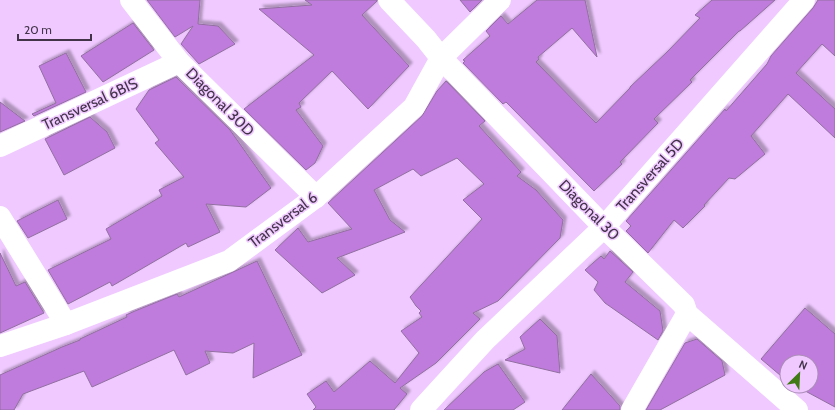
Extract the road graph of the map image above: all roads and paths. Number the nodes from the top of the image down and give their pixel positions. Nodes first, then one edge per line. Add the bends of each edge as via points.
1 (132, 0) edge
2 (388, 0) edge
3 (500, 0) edge
4 (804, 0) edge
5 (441, 58) junction
6 (179, 62) junction
7 (0, 146) edge
8 (316, 196) junction
9 (0, 217) edge
10 (604, 227) junction
11 (687, 314) junction
12 (66, 324) junction
13 (0, 346) edge
14 (421, 410) edge
15 (632, 410) edge
16 (797, 410) edge

1 - 6 street, Diagonal 30D
2 - 5 street, Diagonal 30 via 426,38
3 - 5 street, Transversal 6
4 - 10 street, Transversal 5D
5 - 8 street, Transversal 6 via 414,107
5 - 10 street, Diagonal 30
6 - 7 street, Transversal 6BIS
6 - 8 street, Diagonal 30D
8 - 12 street, Transversal 6 via 229,261
9 - 12 street
10 - 11 street, Diagonal 30 via 684,305
10 - 14 street, Transversal 5D via 485,340
11 - 15 street
11 - 16 street, Diagonal 30
12 - 13 street, Transversal 6

